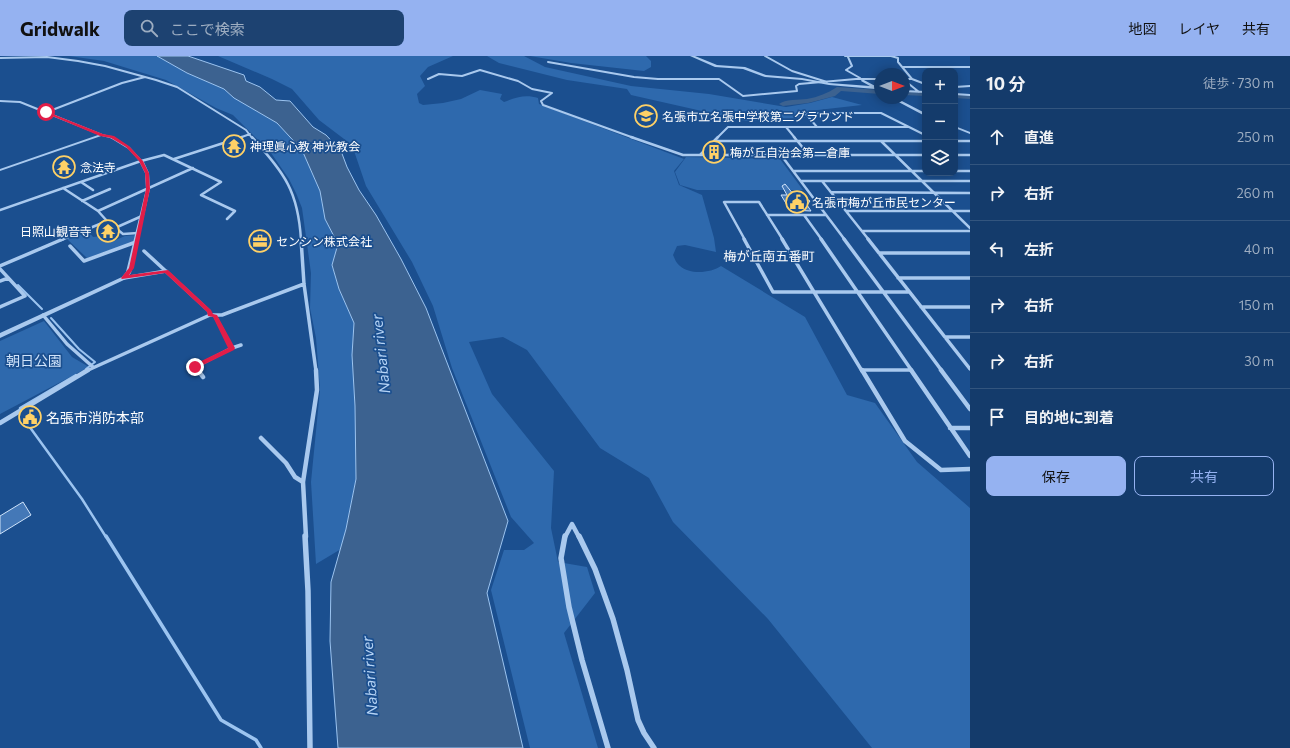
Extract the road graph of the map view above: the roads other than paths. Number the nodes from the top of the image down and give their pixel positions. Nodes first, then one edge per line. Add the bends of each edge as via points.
1 (692, 56) edge
2 (765, 56) edge
3 (845, 56) edge
4 (891, 56) edge
5 (848, 57) junction
6 (0, 60) edge
7 (548, 62) dead end
8 (929, 64) dead end
9 (902, 67) junction
10 (970, 67) edge
11 (935, 68) junction
12 (145, 77) junction
13 (874, 79) edge
14 (428, 80) dead end
15 (862, 80) junction
16 (912, 80) joint
17 (827, 82) junction
18 (820, 83) junction
19 (922, 83) edge
20 (910, 85) edge
21 (874, 86) edge
22 (970, 86) edge
23 (958, 87) edge
24 (874, 88) edge
25 (910, 91) edge
26 (919, 92) joint
27 (958, 94) edge
28 (970, 95) edge
29 (0, 100) edge
30 (904, 104) edge
31 (46, 112) junction
32 (922, 114) edge
33 (786, 127) junction
34 (817, 127) junction
35 (909, 127) junction
36 (958, 128) edge
37 (970, 133) edge
38 (250, 134) junction
39 (922, 134) edge
40 (102, 135) junction
41 (714, 141) junction
42 (798, 141) junction
43 (881, 141) junction
44 (922, 141) edge
45 (958, 141) edge
46 (970, 141) edge
47 (700, 155) junction
48 (781, 155) junction
49 (809, 155) junction
50 (896, 155) junction
51 (922, 155) edge
52 (958, 155) edge
53 (970, 155) edge
54 (174, 159) junction
55 (141, 161) junction
56 (193, 168) junction
57 (0, 170) edge
58 (793, 171) junction
59 (912, 171) junction
60 (922, 171) edge
61 (958, 171) edge
62 (970, 171) edge
63 (801, 181) junction
64 (822, 181) junction
65 (970, 181) edge
66 (81, 182) junction
67 (923, 182) junction
68 (63, 188) junction
69 (110, 189) dead end
70 (148, 189) junction
71 (93, 190) dead end
72 (831, 192) junction
73 (970, 192) edge
74 (934, 193) junction
75 (82, 201) junction
76 (0, 210) edge
77 (98, 211) junction
78 (846, 211) junction
79 (953, 211) junction
80 (970, 211) edge
81 (768, 215) junction
82 (804, 215) junction
83 (826, 215) junction
84 (142, 216) junction
85 (227, 219) dead end
86 (107, 221) junction
87 (115, 228) junction
88 (970, 228) edge
89 (862, 231) junction
90 (970, 231) edge
91 (138, 233) junction
92 (136, 242) junction
93 (70, 246) dead end
94 (144, 251) dead end
95 (879, 253) junction
96 (970, 253) edge
97 (0, 268) edge
98 (166, 271) junction
99 (8, 278) junction
100 (124, 278) junction
101 (898, 278) junction
102 (970, 278) edge
103 (0, 281) edge
104 (304, 284) junction
105 (814, 292) junction
106 (856, 292) junction
107 (883, 292) junction
108 (910, 292) junction
109 (0, 307) edge
110 (921, 307) junction
111 (970, 307) edge
112 (43, 315) junction
113 (210, 315) junction
114 (215, 316) junction
115 (0, 336) edge
116 (945, 337) junction
117 (970, 337) edge
118 (241, 345) dead end
119 (232, 348) junction
120 (92, 366) junction
121 (970, 368) edge
122 (862, 370) junction
123 (910, 370) junction
124 (203, 377) dead end
125 (970, 409) edge
126 (0, 423) edge
127 (950, 428) junction
128 (970, 428) edge
129 (261, 438) dead end
130 (970, 456) edge
131 (970, 469) edge
132 (303, 482) junction
133 (310, 748) edge
134 (608, 748) edge
135 (654, 748) edge

1 - 18 street via 719,66 744,68 765,76
2 - 17 street via 792,71
3 - 5 street
4 - 5 street
4 - 9 street via 898,58
5 - 15 street via 852,66 846,70
6 - 12 street via 46,57 106,66
7 - 18 street via 634,77 719,78 743,96 797,91 796,86 799,84
8 - 11 street
9 - 11 street
9 - 16 street
10 - 11 street
12 - 31 street
12 - 38 street via 177,88 240,125
13 - 15 street
14 - 47 street via 439,74 462,76 480,70 518,81 532,90 552,93 541,101 543,105 683,155
15 - 17 street
15 - 21 street
16 - 19 street
17 - 18 street
18 - 24 street
20 - 26 street
22 - 23 street
25 - 26 street
27 - 28 street
29 - 31 street via 20,102
30 - 32 street
31 - 40 street
33 - 34 street
33 - 41 street via 728,127
33 - 42 street
34 - 35 street
34 - 35 street via 805,113 880,113
35 - 39 street
36 - 37 street
38 - 54 street
38 - 104 street via 286,179 297,206
40 - 55 street via 128,146
40 - 57 street
41 - 42 street
41 - 47 street
42 - 43 street
42 - 49 street
43 - 44 street
43 - 50 street
45 - 46 street
47 - 48 street
48 - 49 street
48 - 58 street
49 - 50 street
50 - 51 street
50 - 59 street
52 - 53 street
54 - 55 street via 161,155
54 - 56 street
55 - 66 street
55 - 70 street via 147,173
56 - 70 street
56 - 85 street via 221,182 201,195 235,211
58 - 59 street
58 - 63 street
59 - 60 street
59 - 67 street
61 - 62 street
63 - 64 street
63 - 83 street
64 - 67 street
64 - 72 street
65 - 67 street
66 - 68 street
66 - 71 street
67 - 74 street
68 - 75 street
68 - 76 street
69 - 75 street
70 - 77 street
70 - 84 street
72 - 74 street
72 - 78 street
73 - 74 street
74 - 79 street
75 - 77 street
77 - 86 street
78 - 79 street
78 - 89 street
79 - 80 street
79 - 88 street
81 - 82 street
81 - 105 street
81 - 105 street via 759,202 724,202 773,292
82 - 83 street
82 - 106 street
83 - 107 street
84 - 87 street
84 - 91 street
86 - 87 street
86 - 97 street
87 - 91 street via 124,234
89 - 90 street
89 - 95 street
91 - 92 street
92 - 93 street via 84,261
92 - 100 street via 131,268
94 - 98 street
95 - 96 street
95 - 101 street
97 - 99 street
98 - 100 street
98 - 113 street via 209,311
99 - 103 street
99 - 109 street via 25,296
100 - 112 street
101 - 102 street
101 - 108 street
104 - 114 street
104 - 132 street via 315,356 317,390
105 - 106 street
105 - 122 street
106 - 107 street
106 - 123 street
107 - 108 street
107 - 125 street
108 - 110 street
110 - 111 street
110 - 116 street
112 - 115 street
112 - 120 street via 67,344
113 - 114 street
113 - 120 street
114 - 119 street
116 - 117 street
116 - 121 street
118 - 119 street
119 - 124 street via 195,367
120 - 126 street
122 - 123 street
122 - 131 street via 905,441 941,470
123 - 127 street
127 - 128 street
127 - 130 street
129 - 132 street via 286,463 295,477
132 - 133 street via 308,591
134 - 135 street via 578,645 563,576 562,549 572,524 592,562 617,634 638,720

